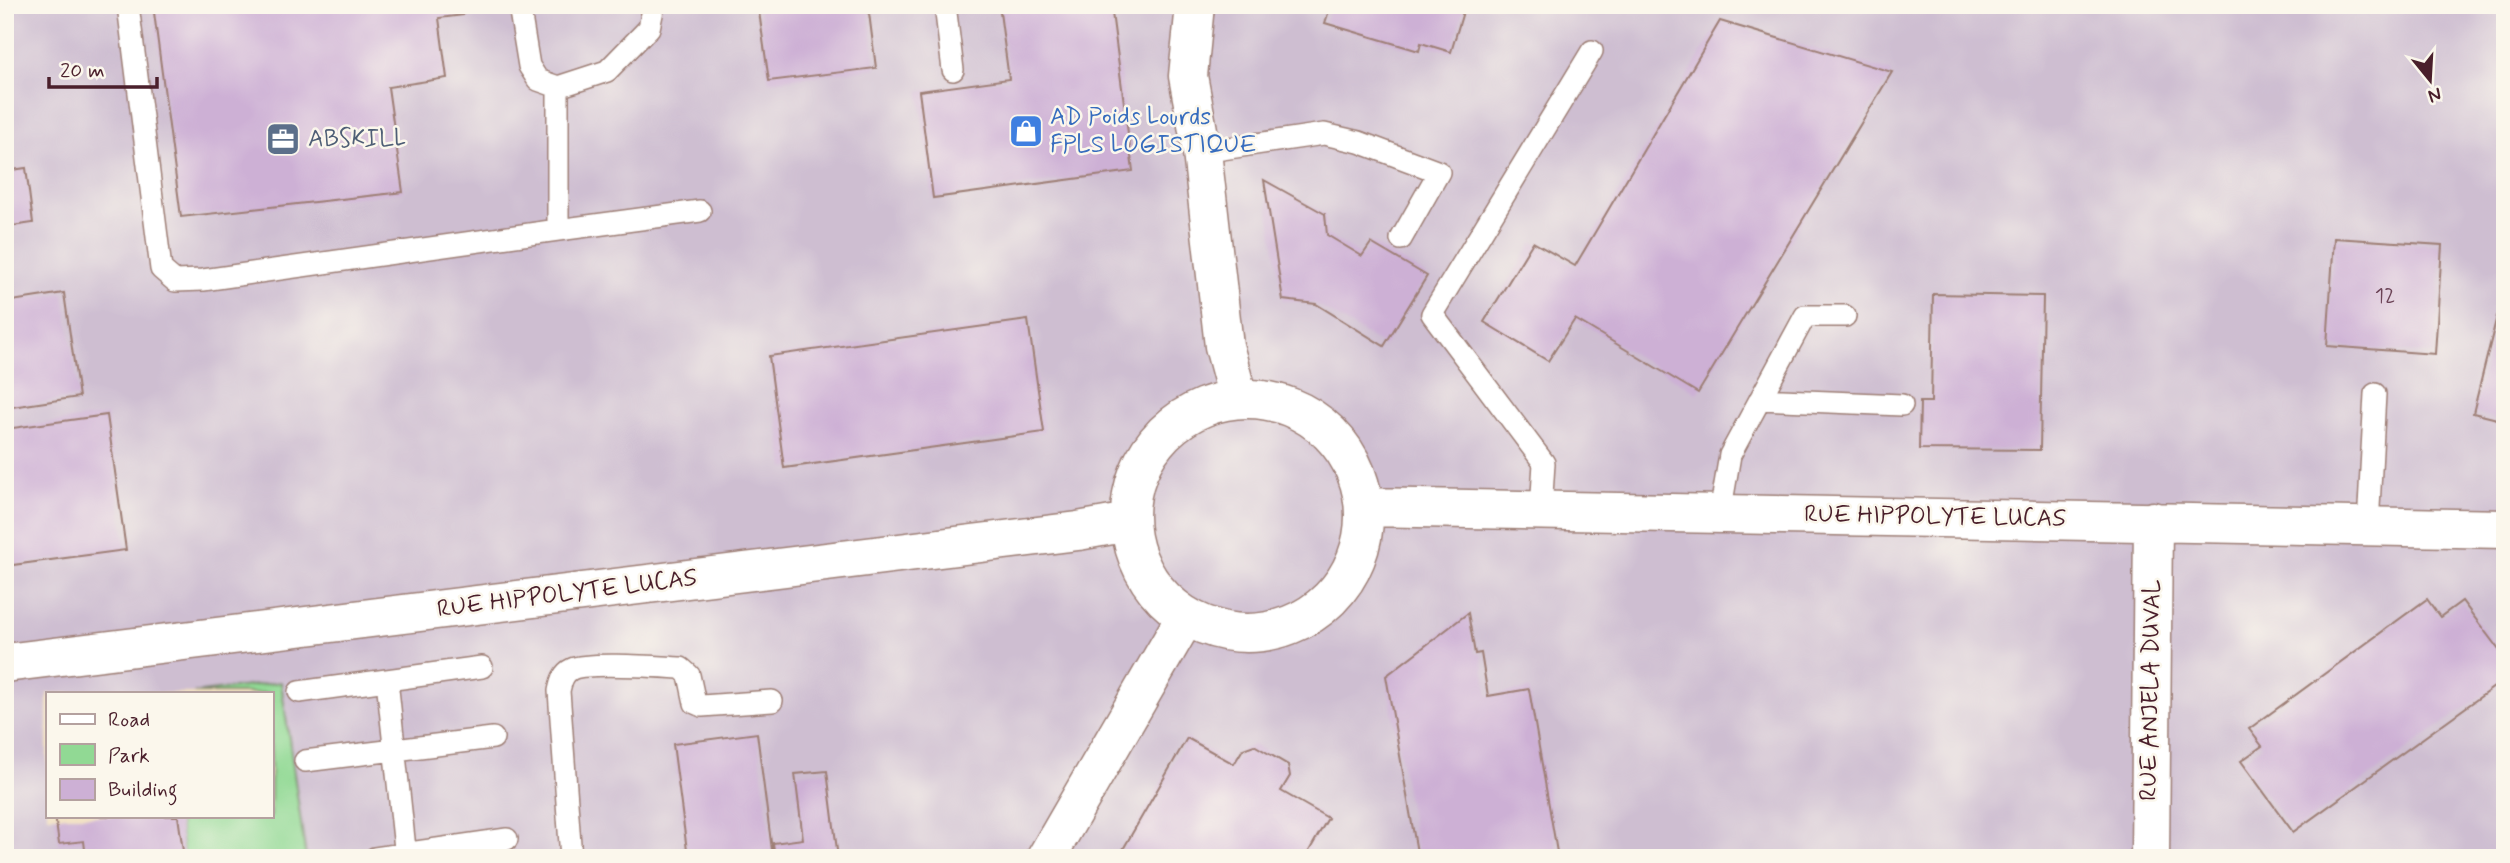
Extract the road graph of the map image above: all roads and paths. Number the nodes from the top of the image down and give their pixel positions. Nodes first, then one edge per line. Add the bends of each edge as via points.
1 (128, 5) edge
2 (519, 5) edge
3 (654, 5) edge
4 (944, 5) edge
5 (1195, 5) edge
6 (1592, 51) dead end
7 (953, 70) dead end
8 (558, 87) junction
9 (1202, 152) junction
10 (700, 211) dead end
11 (558, 230) junction
12 (1401, 239) dead end
13 (1845, 317) dead end
14 (2375, 394) dead end
15 (1238, 398) junction
16 (1760, 399) junction
17 (1902, 405) dead end
18 (1366, 507) junction
19 (1541, 511) junction
20 (1720, 514) junction
21 (2153, 521) junction
22 (1129, 522) junction
23 (2368, 526) junction
24 (2505, 529) edge
25 (1185, 618) junction
26 (5, 663) edge
27 (482, 667) dead end
28 (387, 680) junction
29 (299, 692) dead end
30 (772, 701) dead end
31 (493, 738) dead end
32 (395, 750) junction
33 (305, 761) dead end
34 (507, 839) dead end
35 (405, 856) edge
36 (375, 858) edge
37 (571, 858) edge
38 (1046, 858) edge
39 (2150, 858) edge

1 - 11 lane via 161,269 175,281
2 - 8 lane via 529,66 538,80
3 - 8 lane via 649,28 607,71
4 - 7 lane
5 - 9 street via 1188,76
6 - 19 lane via 1432,314 1544,463
8 - 11 lane
9 - 12 lane via 1324,134 1440,172
9 - 15 street via 1224,346
10 - 11 lane
13 - 16 lane via 1805,316
14 - 23 lane
15 - 18 street via 1284,404 1325,426 1353,462
15 - 22 street via 1197,409 1163,432 1139,467
16 - 17 lane
16 - 20 lane via 1730,455
18 - 19 street, RUE HIPPOLYTE LUCAS
18 - 25 street via 1361,550 1342,589 1309,617 1269,633 1226,633
19 - 20 street, RUE HIPPOLYTE LUCAS
20 - 21 street, RUE HIPPOLYTE LUCAS
21 - 23 street, RUE HIPPOLYTE LUCAS
21 - 39 street, RUE ANJELA DUVAL
22 - 25 street via 1133,551 1153,589
22 - 26 street, RUE HIPPOLYTE LUCAS
23 - 24 street, RUE HIPPOLYTE LUCAS
25 - 38 street
27 - 28 lane
28 - 29 lane
28 - 32 lane
30 - 37 lane via 702,706 695,703 688,675 681,668 571,669 561,679 559,691
31 - 32 lane
32 - 33 lane
32 - 35 lane
34 - 35 lane
35 - 36 lane

